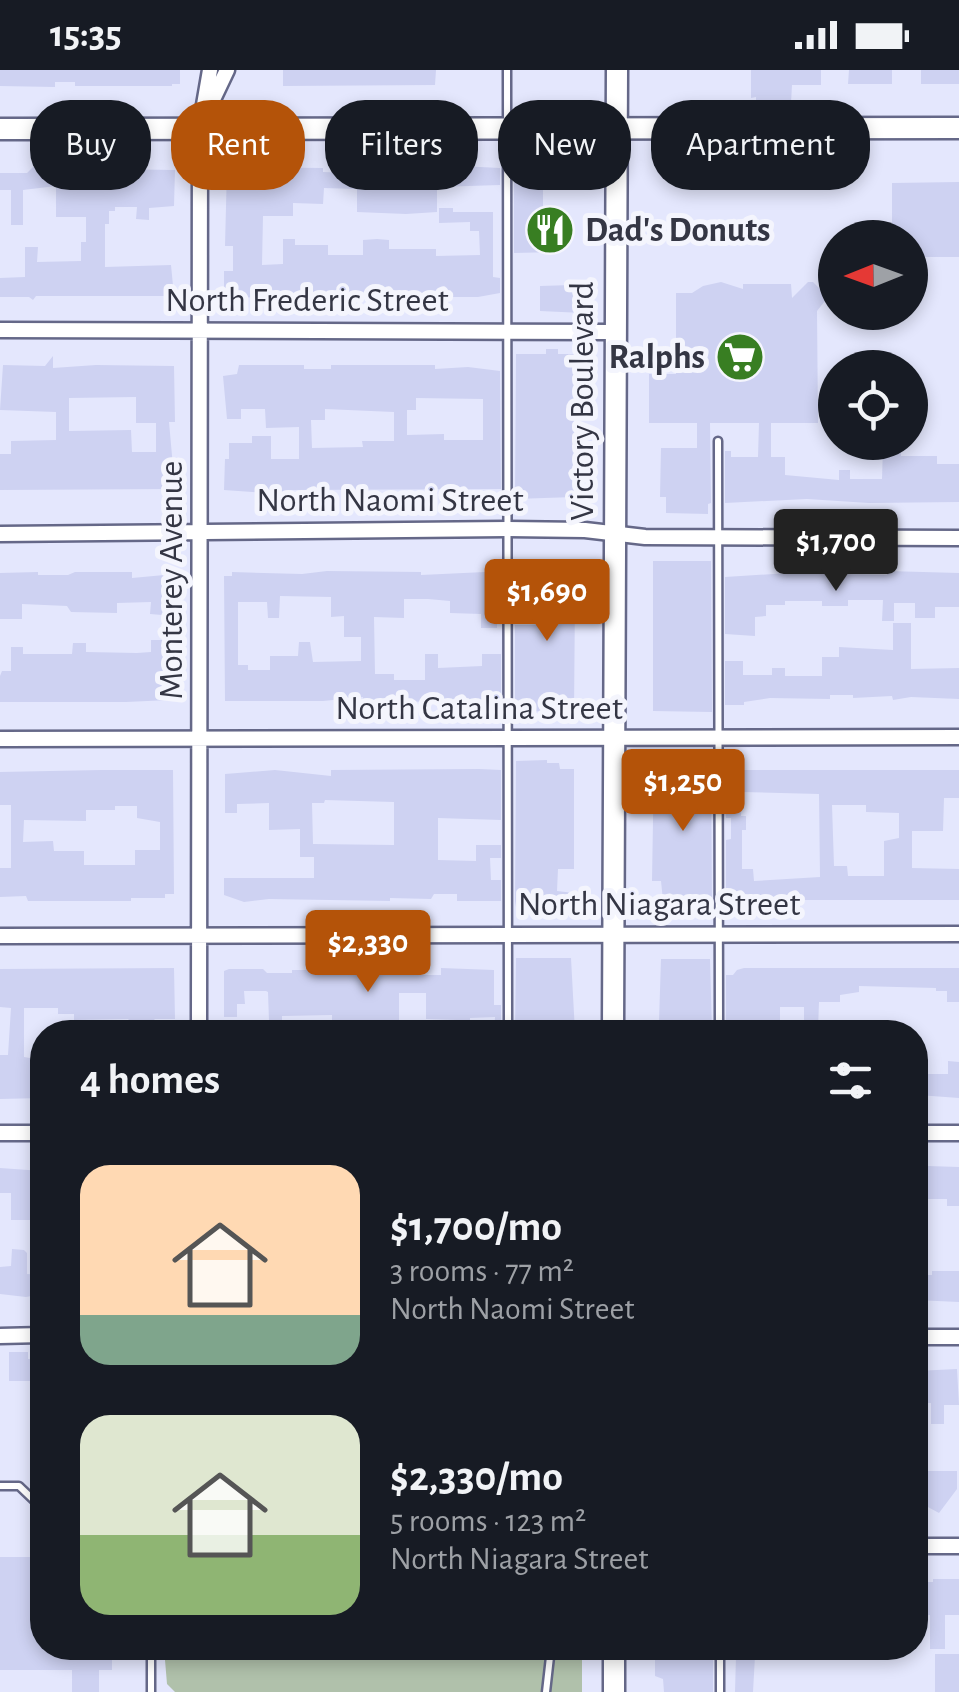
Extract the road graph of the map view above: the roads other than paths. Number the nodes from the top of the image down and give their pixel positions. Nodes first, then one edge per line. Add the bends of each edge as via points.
1 (210, 70) edge
2 (227, 70) edge
3 (507, 70) edge
4 (617, 70) edge
5 (205, 100) edge
6 (213, 100) edge
7 (507, 100) edge
8 (616, 100) edge
9 (171, 128) edge
10 (305, 128) edge
11 (498, 128) edge
12 (631, 128) edge
13 (959, 128) edge
14 (0, 129) edge
15 (201, 190) edge
16 (507, 190) edge
17 (615, 190) edge
18 (202, 329) junction
19 (0, 330) edge
20 (507, 332) junction
21 (614, 332) junction
22 (718, 441) dead end
23 (202, 530) junction
24 (507, 530) junction
25 (613, 532) junction
26 (0, 534) edge
27 (719, 538) junction
28 (959, 538) edge
29 (614, 736) junction
30 (508, 737) junction
31 (719, 737) junction
32 (959, 737) edge
33 (200, 739) junction
34 (0, 740) edge
35 (200, 934) junction
36 (508, 934) junction
37 (614, 934) junction
38 (719, 934) junction
39 (959, 934) edge
40 (0, 936) edge
41 (199, 1020) edge
42 (508, 1020) edge
43 (614, 1020) edge
44 (719, 1020) edge
45 (30, 1132) edge
46 (0, 1133) edge
47 (928, 1133) edge
48 (959, 1133) edge
49 (0, 1336) edge
50 (30, 1336) edge
51 (928, 1337) edge
52 (959, 1337) edge
53 (0, 1486) edge
54 (30, 1497) edge
55 (928, 1546) edge
56 (959, 1546) edge
57 (151, 1660) edge
58 (550, 1660) edge
59 (614, 1660) edge
60 (720, 1660) edge
61 (152, 1692) edge
62 (546, 1692) edge
63 (614, 1692) edge
64 (720, 1692) edge

1 - 5 street, Monterey Avenue
2 - 6 street
3 - 7 lane
4 - 8 main road, Victory Boulevard
9 - 14 main road
10 - 11 main road
12 - 13 main road
15 - 18 street, Monterey Avenue
16 - 20 lane
17 - 21 main road, Victory Boulevard
18 - 19 street, North Frederic Street
18 - 20 street, North Frederic Street
18 - 23 street, Monterey Avenue
20 - 21 street, North Frederic Street
20 - 24 lane
21 - 25 main road, Victory Boulevard
22 - 27 lane
23 - 24 street, North Naomi Street
23 - 26 street, North Naomi Street
23 - 33 street, Monterey Avenue
24 - 25 street, North Naomi Street
24 - 30 lane
25 - 27 street, North Naomi Street
25 - 29 main road, Victory Boulevard
27 - 28 street, North Naomi Street
27 - 31 lane
29 - 30 street, North Catalina Street
29 - 31 street, North Catalina Street
29 - 37 main road, Victory Boulevard
30 - 33 street, North Catalina Street
30 - 36 lane
31 - 32 street, North Catalina Street
31 - 38 lane
33 - 34 street, North Catalina Street
33 - 35 street, Monterey Avenue
35 - 36 street, North Niagara Street
35 - 40 street, North Niagara Street
35 - 41 street, Monterey Avenue
36 - 37 street, North Niagara Street
36 - 42 lane
37 - 38 street, North Niagara Street
37 - 43 main road, Victory Boulevard
38 - 39 street, North Niagara Street
38 - 44 lane
45 - 46 street
47 - 48 street
49 - 50 street
51 - 52 street
53 - 54 lane via 18,1486
55 - 56 street
57 - 61 lane
58 - 62 lane
59 - 63 main road
60 - 64 lane

